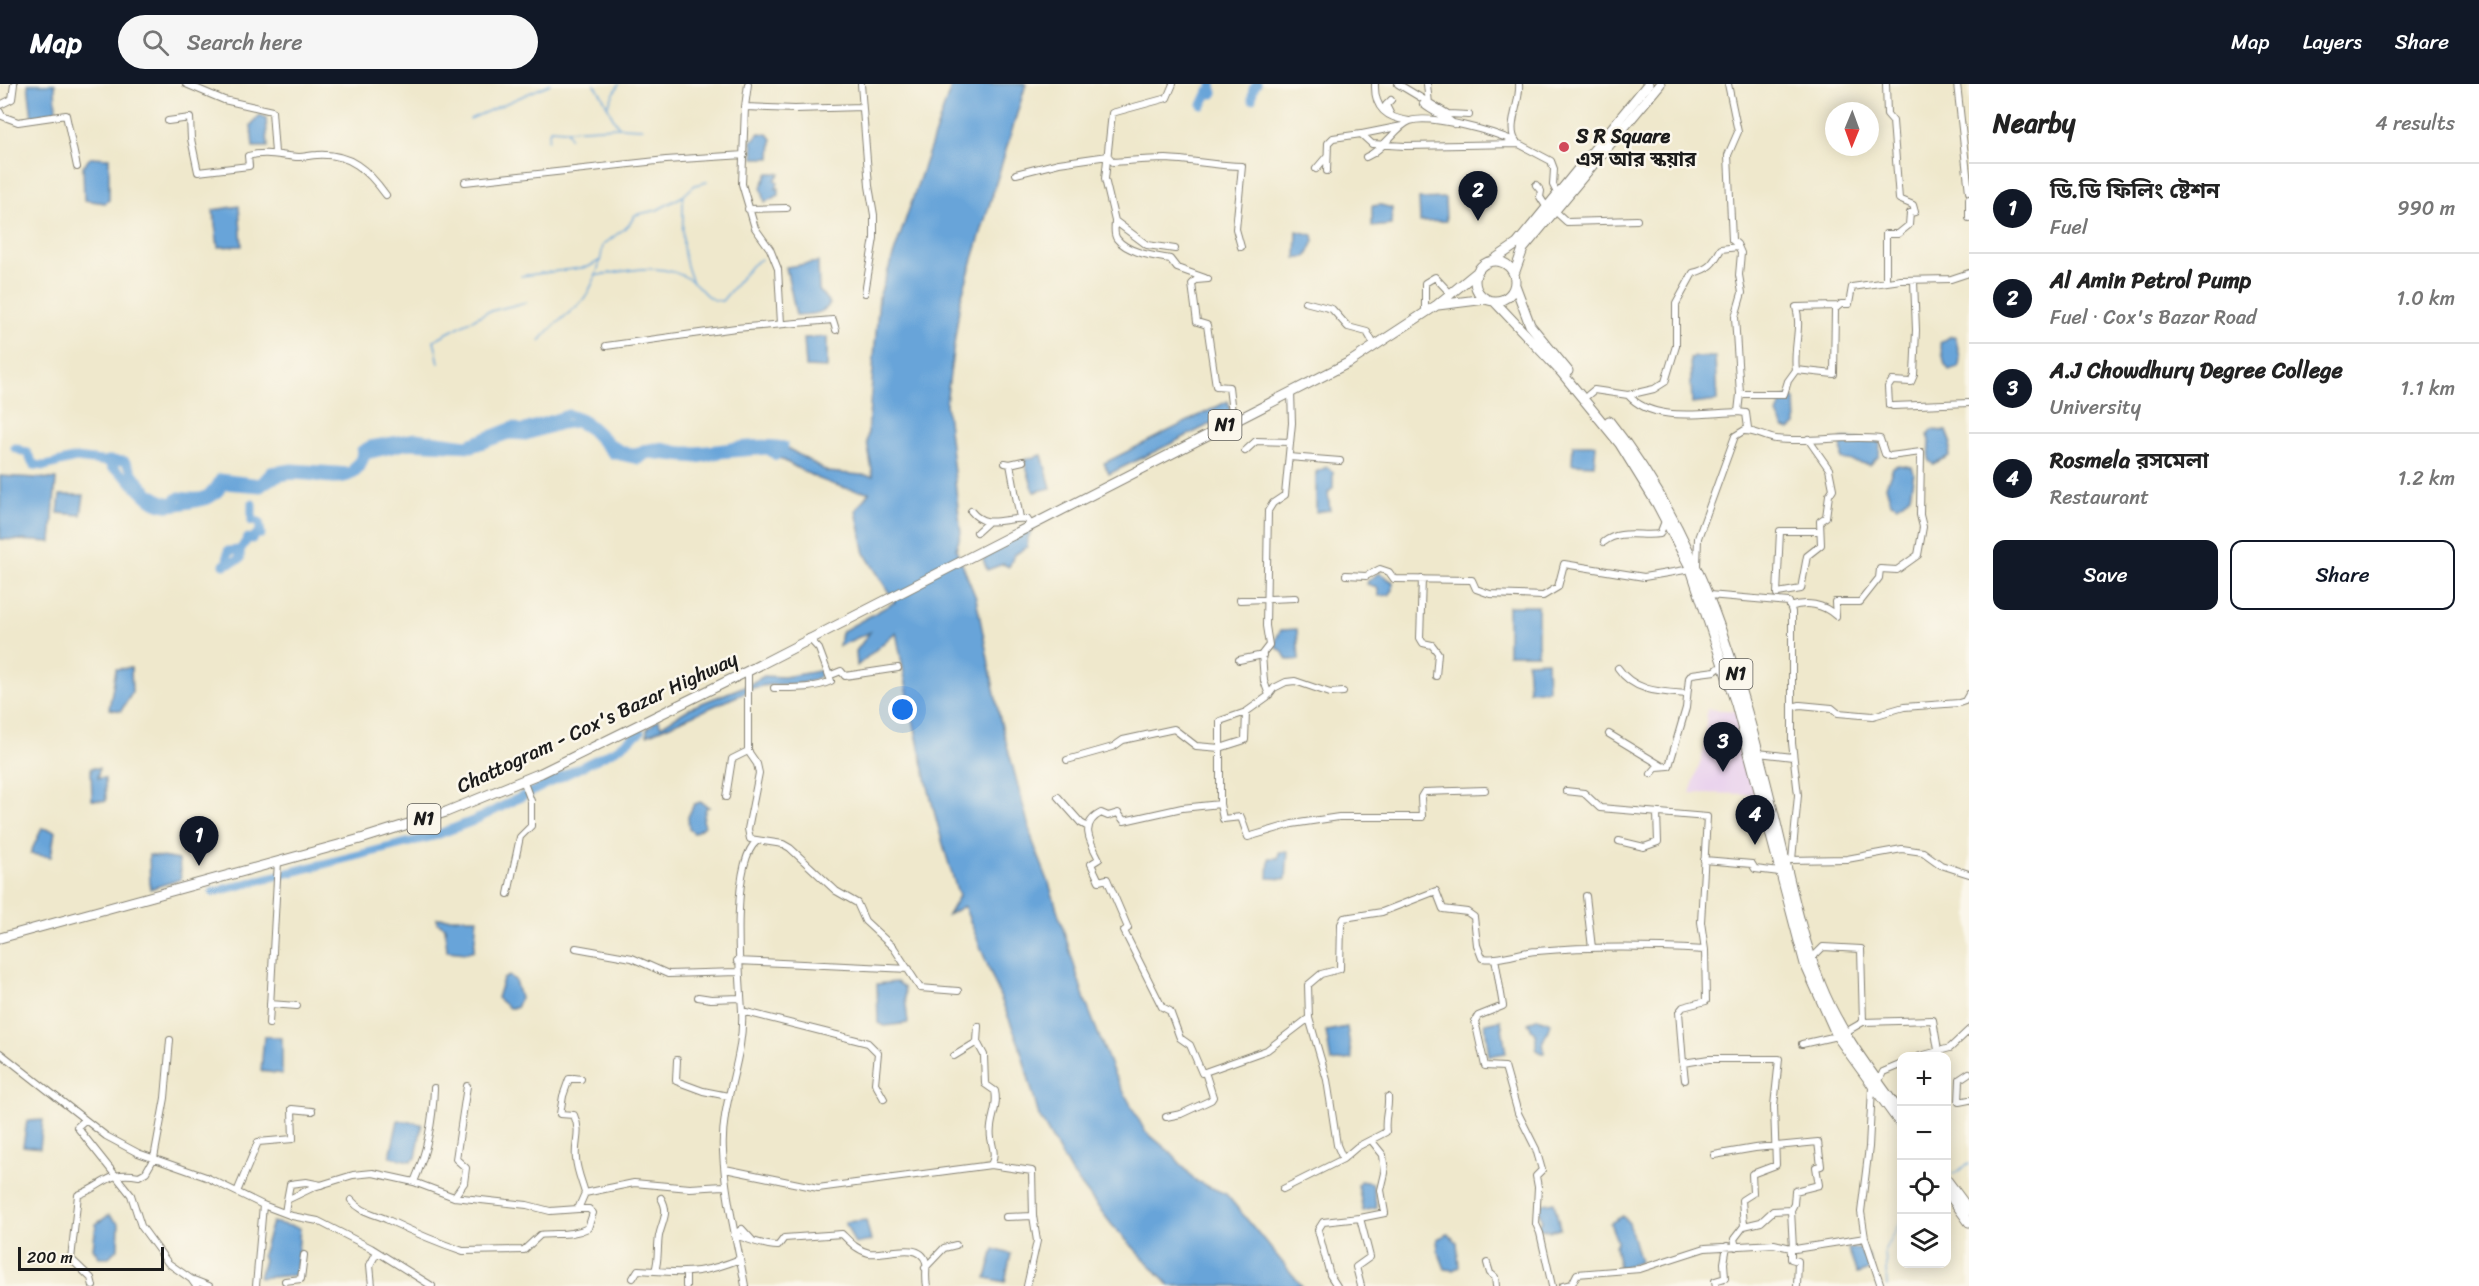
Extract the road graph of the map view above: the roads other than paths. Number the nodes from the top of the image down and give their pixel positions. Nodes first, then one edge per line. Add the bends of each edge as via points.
1 (14, 84) edge
2 (186, 84) edge
3 (748, 84) edge
4 (861, 84) edge
5 (1173, 84) edge
6 (1375, 84) edge
7 (1427, 84) edge
8 (1519, 84) edge
9 (1648, 84) edge
10 (1660, 84) edge
11 (1728, 84) edge
12 (1886, 84) edge
13 (1957, 84) edge
14 (1400, 86) edge
15 (1391, 100) dead end
16 (1429, 104) junction
17 (0, 105) edge
18 (745, 107) junction
19 (862, 107) junction
20 (0, 111) edge
21 (1469, 116) dead end
22 (1393, 119) junction
23 (168, 121) dead end
24 (1410, 121) junction
25 (1454, 124) junction
26 (1403, 126) junction
27 (1361, 134) junction
28 (1519, 144) junction
29 (1385, 146) junction
30 (275, 153) junction
31 (744, 155) junction
32 (1106, 156) junction
33 (1327, 156) junction
34 (1366, 157) dead end
35 (1558, 157) dead end
36 (1551, 161) junction
37 (77, 167) dead end
38 (1316, 169) dead end
39 (1327, 171) dead end
40 (1016, 174) dead end
41 (465, 182) dead end
42 (1536, 185) dead end
43 (1969, 192) edge
44 (386, 195) dead end
45 (1558, 195) junction
46 (1969, 200) edge
47 (787, 208) dead end
48 (748, 209) junction
49 (1551, 209) junction
50 (1969, 218) edge
51 (1636, 220) dead end
52 (1115, 221) junction
53 (1241, 247) dead end
54 (1738, 247) junction
55 (1176, 249) dead end
56 (1492, 261) junction
57 (1476, 273) junction
58 (1969, 273) edge
59 (1514, 274) junction
60 (1914, 281) junction
61 (1886, 282) junction
62 (1515, 285) junction
63 (866, 293) dead end
64 (1450, 293) junction
65 (1490, 300) junction
66 (1305, 302) dead end
67 (1437, 305) junction
68 (1838, 306) junction
69 (1425, 312) junction
70 (781, 324) junction
71 (836, 330) dead end
72 (606, 346) dead end
73 (1375, 346) junction
74 (1796, 370) junction
75 (1291, 392) junction
76 (1740, 394) junction
77 (1588, 395) junction
78 (1628, 395) junction
79 (1969, 403) edge
80 (1738, 412) junction
81 (1233, 421) junction
82 (1736, 435) junction
83 (1808, 439) junction
84 (1290, 442) junction
85 (1245, 451) dead end
86 (1289, 457) junction
87 (1023, 461) dead end
88 (1340, 461) dead end
89 (971, 511) dead end
90 (1020, 518) junction
91 (1665, 521) junction
92 (987, 523) junction
93 (1031, 525) junction
94 (1819, 531) junction
95 (977, 532) dead end
96 (1604, 542) dead end
97 (1694, 568) junction
98 (1346, 575) dead end
99 (1422, 579) junction
100 (1778, 593) junction
101 (1709, 595) junction
102 (1294, 598) dead end
103 (1240, 600) dead end
104 (1268, 600) junction
105 (1776, 601) junction
106 (1790, 607) junction
107 (808, 638) junction
108 (1263, 655) junction
109 (1239, 660) dead end
110 (1724, 664) junction
111 (898, 668) dead end
112 (1618, 668) dead end
113 (748, 670) junction
114 (831, 675) junction
115 (1436, 676) dead end
116 (774, 688) dead end
117 (1343, 692) dead end
118 (1687, 694) junction
119 (1969, 694) edge
120 (1269, 695) junction
121 (1792, 707) junction
122 (1246, 712) junction
123 (1609, 734) dead end
124 (1220, 748) junction
125 (748, 752) junction
126 (1758, 753) junction
127 (1793, 757) junction
128 (1067, 760) dead end
129 (1662, 766) junction
130 (1651, 774) dead end
131 (525, 784) junction
132 (1485, 790) dead end
133 (1566, 791) dead end
134 (726, 797) dead end
135 (1058, 797) dead end
136 (1220, 804) junction
137 (1657, 813) junction
138 (1088, 827) junction
139 (757, 841) junction
140 (1619, 841) dead end
141 (1704, 860) junction
142 (1789, 860) junction
143 (278, 861) junction
144 (1780, 872) junction
145 (1969, 874) edge
146 (508, 894) dead end
147 (1586, 896) dead end
148 (0, 938) edge
149 (576, 948) dead end
150 (1592, 948) junction
151 (1705, 950) junction
152 (1495, 958) junction
153 (1811, 959) junction
154 (737, 961) junction
155 (909, 969) junction
156 (738, 972) junction
157 (958, 991) dead end
158 (698, 997) dead end
159 (741, 998) junction
160 (270, 1004) junction
161 (297, 1006) dead end
162 (742, 1011) junction
163 (1309, 1018) junction
164 (1863, 1022) junction
165 (268, 1024) dead end
166 (978, 1026) dead end
167 (1969, 1032) edge
168 (1840, 1035) junction
169 (170, 1040) dead end
170 (977, 1042) junction
171 (1802, 1044) dead end
172 (1938, 1052) edge
173 (1942, 1052) edge
174 (0, 1053) edge
175 (954, 1056) dead end
176 (677, 1060) dead end
177 (1683, 1063) junction
178 (1897, 1066) edge
179 (1205, 1072) junction
180 (1969, 1073) edge
181 (574, 1078) dead end
182 (1685, 1080) dead end
183 (1875, 1084) junction
184 (467, 1086) dead end
185 (434, 1088) dead end
186 (728, 1096) junction
187 (1388, 1097) dead end
188 (884, 1099) dead end
189 (1969, 1100) edge
190 (1897, 1110) edge
191 (312, 1111) dead end
192 (1166, 1117) dead end
193 (1897, 1118) edge
194 (85, 1120) junction
195 (1371, 1140) junction
196 (1776, 1147) junction
197 (1714, 1155) dead end
198 (154, 1158) junction
199 (1343, 1159) junction
200 (990, 1165) junction
201 (724, 1169) junction
202 (112, 1175) junction
203 (414, 1182) junction
204 (322, 1185) junction
205 (1951, 1185) edge
206 (724, 1186) junction
207 (1283, 1189) dead end
208 (237, 1192) junction
209 (585, 1193) junction
210 (1951, 1196) edge
211 (454, 1197) junction
212 (661, 1198) dead end
213 (287, 1200) junction
214 (351, 1200) dead end
215 (263, 1205) junction
216 (578, 1209) junction
217 (1791, 1210) junction
218 (1969, 1210) edge
219 (285, 1213) junction
220 (1033, 1216) junction
221 (1006, 1217) dead end
222 (1360, 1218) junction
223 (1969, 1221) edge
224 (1744, 1226) junction
225 (735, 1235) junction
226 (1865, 1238) junction
227 (956, 1245) dead end
228 (1727, 1246) junction
229 (1736, 1247) junction
230 (1792, 1249) junction
231 (377, 1251) junction
232 (304, 1255) dead end
233 (740, 1259) junction
234 (1487, 1263) dead end
235 (925, 1268) junction
236 (655, 1271) junction
237 (686, 1274) junction
238 (633, 1278) dead end
239 (191, 1279) junction
240 (285, 1281) dead end
241 (93, 1286) edge
242 (196, 1286) edge
243 (209, 1286) edge
244 (256, 1286) edge
245 (372, 1286) edge
246 (432, 1286) edge
247 (686, 1286) edge
248 (744, 1286) edge
249 (927, 1286) edge
250 (1027, 1286) edge
251 (1337, 1286) edge
252 (1362, 1286) edge
253 (1496, 1286) edge
254 (1552, 1286) edge
255 (1563, 1286) edge
256 (1716, 1286) edge
257 (1797, 1286) edge
258 (1881, 1286) edge

1 - 17 street via 12,99
2 - 30 street via 224,100 272,111
3 - 18 street
4 - 19 street
5 - 32 street via 1167,98 1112,113
6 - 22 street via 1379,105
7 - 16 street
8 - 28 street via 1513,135
9 - 45 highway
10 - 49 highway
11 - 54 street via 1738,132 1730,147 1728,176 1732,240
12 - 61 street via 1899,199 1912,205 1915,212 1910,213 1909,225 1900,232 1886,234
13 - 43 street
14 - 16 street
14 - 25 street via 1433,114
15 - 22 street via 1386,105
16 - 21 street via 1448,114
18 - 19 street
18 - 31 street
19 - 63 street via 874,215
20 - 37 street via 2,116 18,122 66,115
22 - 24 street
23 - 30 street via 190,118 198,172 249,166 248,156
24 - 25 street
24 - 26 street
25 - 28 street via 1496,132
26 - 27 street
26 - 29 street
27 - 29 street via 1372,144
27 - 33 street via 1330,140
28 - 29 street
28 - 36 street
29 - 34 street
30 - 44 street via 356,162
31 - 41 street
31 - 48 street via 742,184
32 - 40 street
32 - 52 street via 1105,179
32 - 53 street via 1113,162 1164,159 1242,166 1236,229
33 - 38 street
33 - 39 street
35 - 36 street
36 - 45 street
42 - 49 street
45 - 49 highway
46 - 50 street
47 - 48 street
48 - 70 street via 778,269
49 - 51 street via 1567,222
49 - 56 highway via 1517,244
49 - 59 highway via 1523,249
52 - 55 street via 1147,245
52 - 81 street via 1117,240 1146,255 1170,259 1177,268 1208,279 1192,284 1197,322 1207,325 1216,386 1229,387
54 - 76 street via 1742,293 1735,317
54 - 78 street via 1721,249 1713,264 1693,273 1677,304 1676,346 1665,382
56 - 57 highway
56 - 59 highway via 1505,263
57 - 64 highway, N1
57 - 65 highway via 1476,288
58 - 60 street via 1951,279
59 - 62 highway
60 - 61 street
60 - 79 street via 1914,375 1911,382 1892,381 1888,387 1891,406
61 - 68 street via 1852,287 1849,304
62 - 65 highway via 1508,297
62 - 77 highway, N1 via 1530,325
64 - 67 highway, N1
64 - 69 street via 1435,277 1425,283
65 - 67 highway, N1
65 - 91 highway, N1 via 1562,373 1620,444
66 - 73 street via 1334,310 1348,327 1367,332
67 - 69 highway, N1
68 - 74 street via 1796,307
68 - 74 street via 1834,374
69 - 73 highway, N1
70 - 71 street via 833,320
70 - 72 street
73 - 75 highway, N1
74 - 76 street via 1784,394
75 - 81 highway, N1
75 - 84 street
76 - 80 street
77 - 78 street via 1594,390
77 - 97 highway, N1 via 1646,472
78 - 80 street via 1654,412
80 - 82 street via 1746,413 1748,428
81 - 93 highway, N1
82 - 83 street via 1756,431 1776,439
82 - 97 street via 1701,530
83 - 94 street via 1833,481
83 - 106 street via 1880,439 1885,454 1890,456 1921,452 1923,526 1918,555 1897,570 1880,569 1879,578 1860,602 1835,602 1836,616 1829,609 1814,605 1800,603
84 - 85 street via 1256,441
84 - 86 street
86 - 88 street
86 - 104 street via 1285,495 1268,511
87 - 90 street via 1007,463
89 - 92 street
90 - 92 street
90 - 93 street
91 - 96 street via 1660,534 1611,536
91 - 97 highway, N1
92 - 95 street
93 - 107 highway, Chattogram - Cox's Bazar Highway / N1
94 - 100 street via 1821,545 1807,556 1801,589
94 - 100 street via 1780,531
97 - 99 street via 1644,577 1564,564 1558,587 1543,596 1490,594 1476,589 1472,580
97 - 101 highway, N1
97 - 110 highway, N1
98 - 99 street via 1366,576 1380,569 1394,579
99 - 115 street via 1420,638 1422,644 1432,645 1438,653
100 - 105 street
101 - 105 street
101 - 126 highway, N1
102 - 104 street
103 - 104 street
104 - 108 street via 1266,627 1271,646
105 - 106 street via 1789,602
106 - 121 street
107 - 113 highway, Chattogram - Cox's Bazar Highway / N1
107 - 114 street via 816,643
108 - 109 street
108 - 120 street
110 - 118 street via 1715,671 1692,674
110 - 144 highway, N1
111 - 114 street
112 - 118 street via 1634,685 1644,689
113 - 125 street
113 - 131 highway, Chattogram - Cox's Bazar Highway / N1
114 - 116 street via 831,681 822,685
117 - 120 street via 1330,693 1295,681 1274,688
118 - 129 street via 1669,766
119 - 121 street via 1959,703 1904,707 1873,716 1838,713 1832,708
120 - 122 street
121 - 127 street
122 - 124 street via 1246,739
122 - 124 street via 1220,721
123 - 129 street
124 - 128 street via 1195,745 1174,729 1123,740 1117,746
124 - 136 street
125 - 134 street via 732,759
125 - 139 street via 759,773 748,835
126 - 127 street
126 - 142 highway, N1
127 - 142 street via 1798,795
129 - 130 street
131 - 143 highway, Chattogram - Cox's Bazar Highway / N1 via 446,812
131 - 146 street via 531,826 520,837
132 - 136 street via 1424,792 1422,817 1339,817 1292,824 1248,837 1241,817 1223,819
133 - 137 street via 1584,793 1600,808
135 - 138 street
136 - 138 street via 1124,821 1118,813 1101,813
137 - 140 street via 1658,842 1644,847
137 - 141 street via 1707,817
138 - 179 street via 1087,837 1099,859 1091,864 1099,881 1107,879 1128,928 1124,931 1162,1007 1170,1011 1180,1038 1190,1045 1202,1073
139 - 154 street via 750,847 745,862
139 - 155 street via 790,848 836,891 857,903 865,921 894,948
141 - 144 street via 1752,864 1755,869
141 - 151 street via 1701,922
142 - 145 street via 1847,859 1902,849 1923,852 1941,865
142 - 153 highway, N1
143 - 148 highway, Chattogram - Cox's Bazar Highway / N1
143 - 160 street
144 - 168 highway, N1 via 1804,964
147 - 150 street
149 - 156 street via 632,958 668,974
150 - 151 street
150 - 152 street
151 - 177 street via 1706,1001 1683,1007 1679,1012
152 - 163 street via 1482,958 1474,917 1467,912 1443,909 1436,891 1382,912 1344,918 1340,969 1321,974 1308,985
152 - 254 street via 1503,1006 1475,1021 1485,1066 1505,1067 1518,1113 1536,1149 1542,1170 1536,1176 1536,1224
153 - 164 street via 1823,947 1861,949
153 - 168 highway, N1
154 - 155 street
154 - 156 street
155 - 157 street via 920,988
156 - 159 street
158 - 159 street
159 - 162 street
160 - 161 street
160 - 165 street
162 - 186 street via 742,1038
162 - 188 street via 868,1042 878,1053 875,1083
163 - 179 street via 1267,1050
163 - 199 street
164 - 168 street
164 - 172 street via 1933,1020
166 - 170 street
167 - 173 street
168 - 171 street
168 - 183 highway, N1
169 - 198 street
170 - 175 street
170 - 200 street via 984,1055 985,1084 995,1091 997,1100 991,1123 994,1158
174 - 194 street
176 - 186 street via 676,1081
177 - 182 street
177 - 196 street via 1779,1059 1774,1106
178 - 183 street via 1883,1072
179 - 192 street via 1211,1100
180 - 189 street via 1960,1079 1958,1096 1959,1102
181 - 209 street via 581,1079 569,1079 560,1114 574,1115 577,1122 575,1156
183 - 190 highway, N1
183 - 193 highway, N1
183 - 226 street via 1862,1212
184 - 211 street via 456,1159 466,1168 464,1183
185 - 203 street via 433,1117 423,1162
186 - 201 street via 723,1113
187 - 195 street via 1386,1132
191 - 208 street via 292,1109 293,1139 258,1142
194 - 198 street via 106,1136
194 - 202 street via 77,1127
195 - 199 street
195 - 222 street via 1383,1155 1385,1173 1381,1190 1385,1213
196 - 197 street
196 - 217 street via 1818,1142 1819,1185 1795,1191
196 - 224 street via 1776,1165 1752,1174 1753,1193 1743,1197
198 - 202 street via 140,1176
198 - 208 street
199 - 207 street
200 - 201 street via 818,1188
200 - 220 street via 1032,1171
201 - 206 street
202 - 239 street via 131,1196 141,1226 168,1263
202 - 241 street via 94,1190 78,1195 72,1228 71,1259 91,1278
203 - 204 street via 373,1173
203 - 211 street
204 - 213 street
204 - 213 street via 290,1184
205 - 218 highway
206 - 209 street via 690,1188 634,1183
206 - 225 street
208 - 215 street
209 - 216 street
210 - 223 highway
211 - 216 street via 550,1211
212 - 236 street via 666,1221 659,1235
213 - 219 street
214 - 216 street via 360,1210 389,1220 401,1229 463,1251 524,1250 540,1235 581,1232 588,1228 593,1213
215 - 219 street
215 - 244 street
217 - 224 street via 1773,1211 1761,1222
217 - 230 street
219 - 231 street via 318,1221
220 - 221 street
220 - 250 street via 1037,1241
222 - 251 street via 1323,1222 1318,1230 1330,1275
222 - 252 street via 1370,1257 1356,1266
224 - 229 street via 1734,1239
225 - 233 street
225 - 235 street via 778,1246 784,1238 842,1234 853,1246 869,1253 909,1250 920,1255
226 - 230 street
226 - 258 street
227 - 235 street via 944,1248
228 - 229 street
228 - 255 street via 1705,1248 1640,1269 1577,1274 1572,1284
228 - 256 street via 1725,1278 1715,1281
229 - 230 street via 1774,1244
230 - 257 street via 1791,1259 1798,1261
231 - 245 street via 370,1265
231 - 246 street
232 - 240 street via 301,1279
233 - 237 street via 713,1270
233 - 248 street
234 - 253 street via 1496,1277
235 - 249 street
236 - 237 street
236 - 238 street via 638,1270
237 - 247 street
239 - 242 street
239 - 243 street

